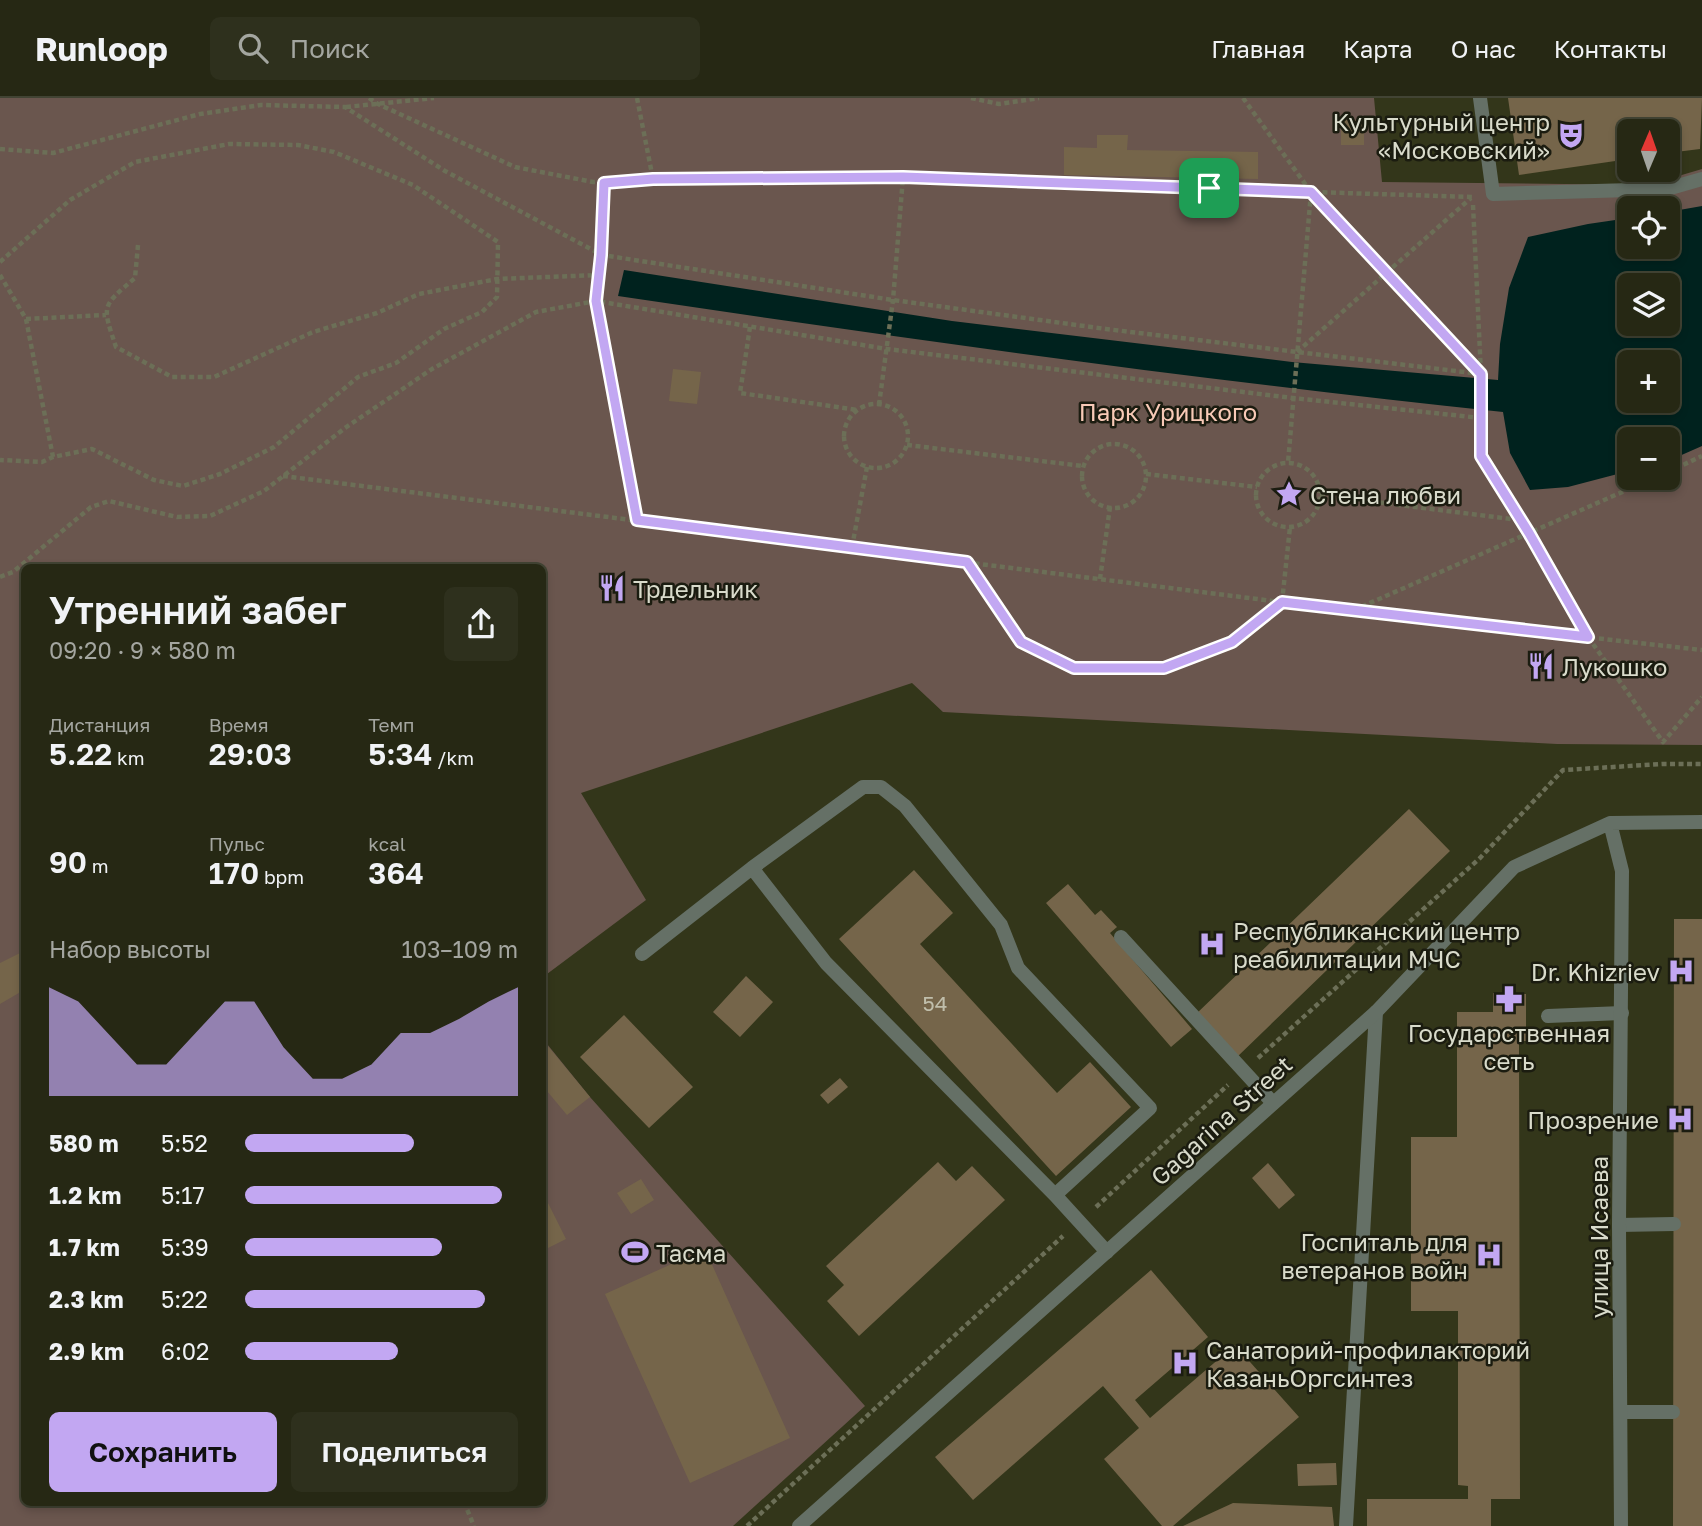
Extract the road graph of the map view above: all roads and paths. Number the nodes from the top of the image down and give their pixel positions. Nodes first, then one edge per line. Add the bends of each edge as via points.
1 (369, 98) edge
2 (434, 98) edge
3 (638, 98) edge
4 (971, 98) edge
5 (1039, 98) edge
6 (1243, 98) edge
7 (1479, 98) edge
8 (378, 104) junction
9 (345, 107) junction
10 (0, 149) edge
11 (903, 177) junction
12 (653, 179) junction
13 (1702, 179) edge
14 (604, 183) junction
15 (1311, 192) junction
16 (1473, 197) junction
17 (1487, 197) dead end
18 (138, 244) dead end
19 (601, 255) junction
20 (0, 262) edge
21 (1387, 273) junction
22 (0, 275) edge
23 (599, 275) junction
24 (497, 279) junction
25 (893, 300) junction
26 (596, 301) junction
27 (106, 315) junction
28 (26, 319) junction
29 (750, 327) junction
30 (887, 349) junction
31 (1296, 353) junction
32 (1481, 376) junction
33 (1293, 398) junction
34 (878, 405) junction
35 (858, 410) junction
36 (1481, 418) junction
37 (907, 445) junction
38 (1702, 456) edge
39 (53, 457) junction
40 (0, 460) edge
41 (1288, 463) junction
42 (1083, 466) junction
43 (1680, 466) edge
44 (867, 467) junction
45 (1146, 474) junction
46 (283, 476) junction
47 (1257, 487) junction
48 (1627, 490) edge
49 (1320, 495) junction
50 (1110, 507) junction
51 (637, 520) junction
52 (1520, 521) junction
53 (1290, 527) junction
54 (1529, 533) junction
55 (852, 547) junction
56 (967, 562) junction
57 (23, 564) edge
58 (21, 565) edge
59 (0, 578) edge
60 (1100, 579) junction
61 (1282, 602) junction
62 (1352, 611) junction
63 (1588, 637) junction
64 (1702, 650) edge
65 (1702, 697) edge
66 (1702, 764) edge
67 (1702, 822) edge
68 (1610, 823) junction
69 (752, 868) junction
70 (1122, 937) dead end
71 (642, 954) dead end
72 (1376, 1012) junction
73 (1622, 1013) junction
74 (1548, 1016) dead end
75 (1243, 1072) junction
76 (1273, 1104) junction
77 (1055, 1195) junction
78 (1079, 1222) junction
79 (1674, 1224) dead end
80 (1619, 1225) junction
81 (1107, 1252) junction
82 (1622, 1412) junction
83 (1673, 1412) dead end
84 (466, 1506) edge
85 (474, 1526) edge
86 (747, 1526) edge
87 (799, 1526) edge
88 (1346, 1526) edge
89 (1621, 1526) edge

1 - 8 path
2 - 8 path
3 - 12 path
4 - 5 path via 999,104
6 - 15 path
7 - 13 street via 1493,194 1667,189
8 - 9 path
8 - 14 path via 515,167
9 - 10 path via 261,105 200,114 52,153
9 - 19 path via 445,171
11 - 12 path
11 - 15 path
11 - 25 path
12 - 14 path
14 - 19 path
15 - 16 path
15 - 21 path
15 - 31 path
16 - 17 path
16 - 21 path
16 - 32 path
18 - 27 path via 135,278 110,299
19 - 23 path
19 - 25 path
20 - 24 path via 70,200 135,162 229,144 298,145 334,152 413,185 498,242
21 - 31 path
21 - 32 path
22 - 28 path
23 - 24 path
23 - 26 path
24 - 27 path via 419,294 377,313 313,332 214,377 172,377 117,347
24 - 39 path via 497,298 482,312 444,330 397,363 358,377 274,447 220,474 183,485 155,480 92,449
25 - 30 path
25 - 31 path
26 - 29 path
26 - 46 path via 536,312 432,369
26 - 51 path
27 - 28 path
28 - 39 path
29 - 30 path
29 - 35 path via 740,393
30 - 33 path
30 - 34 path
31 - 32 path
31 - 33 path
32 - 36 path
33 - 36 path
33 - 41 path
34 - 35 path
34 - 37 path via 902,418
35 - 44 path via 850,416 843,436 850,456
36 - 52 path via 1481,456
37 - 42 path
37 - 44 path via 896,461
38 - 43 path
39 - 40 path via 42,462
41 - 47 path via 1268,470
41 - 49 path via 1311,472
42 - 45 path via 1097,449 1118,444 1138,454
42 - 50 path via 1082,478 1091,498
44 - 55 path
45 - 47 path
45 - 50 path via 1140,495 1121,507
46 - 51 path
46 - 57 path via 264,491 210,516 177,517 109,501 91,507
47 - 53 path via 1256,499 1267,520
48 - 54 path
49 - 52 path
49 - 53 path via 1311,517
50 - 60 path
51 - 55 path
52 - 54 path
53 - 61 path
54 - 62 path
54 - 63 path
55 - 56 path
56 - 60 path
56 - 61 path via 1021,642 1074,668 1164,668 1232,642
58 - 59 path
60 - 61 path
61 - 62 path
62 - 63 path
63 - 64 path
63 - 65 path via 1663,742
66 - 75 path via 1563,770 1480,858
67 - 68 street, Gagarina Street
68 - 72 street, Gagarina Street via 1514,867
68 - 73 street, улица Исаева via 1622,871
69 - 71 street
69 - 77 street via 826,963
69 - 77 street via 863,787 881,787 905,806 1001,925 1018,968 1150,1108
70 - 75 street
72 - 76 street, Gagarina Street
72 - 88 street
73 - 74 street
73 - 80 street, улица Исаева
75 - 76 street
75 - 78 path
76 - 81 street, Gagarina Street
77 - 78 street
78 - 81 street
78 - 86 path
79 - 80 street
80 - 82 street, улица Исаева
81 - 87 street, Gagarina Street
82 - 83 street
82 - 89 street, улица Исаева
84 - 85 path

